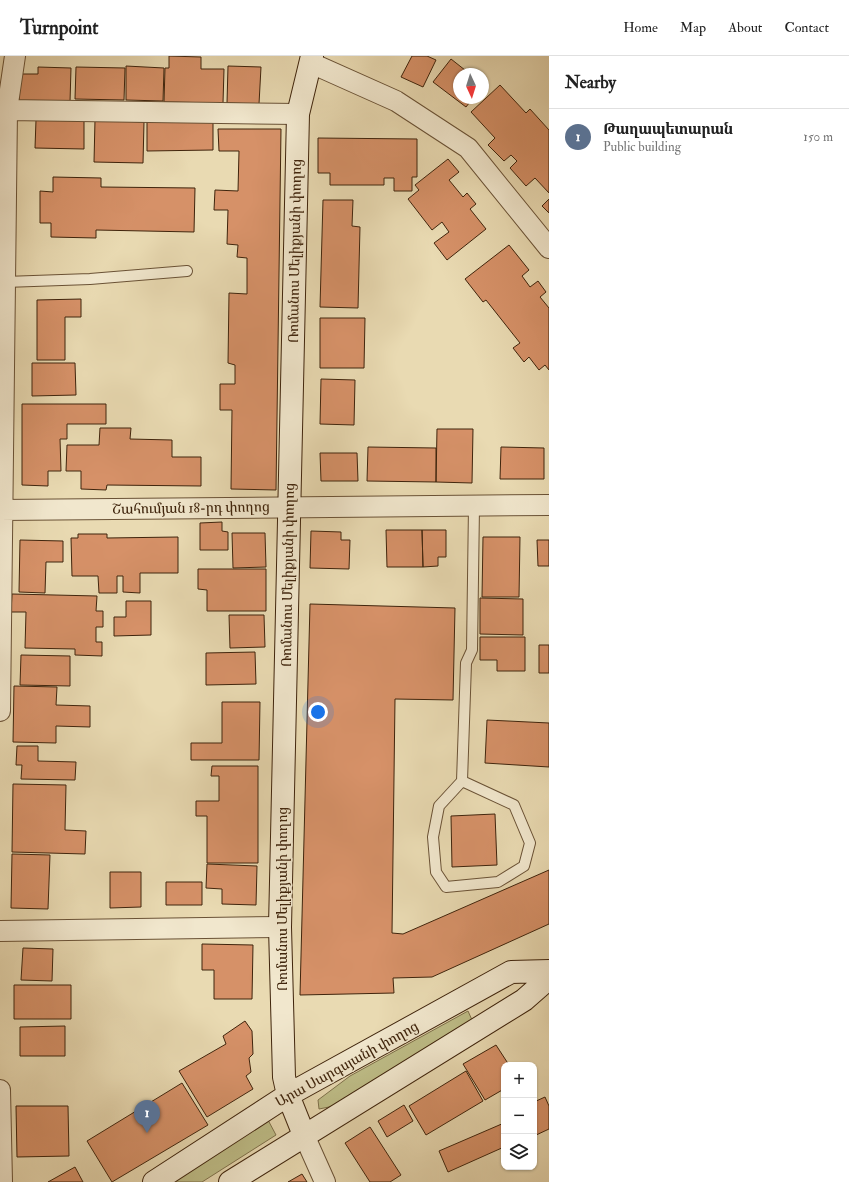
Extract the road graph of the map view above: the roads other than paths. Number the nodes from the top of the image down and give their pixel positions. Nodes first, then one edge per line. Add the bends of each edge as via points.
1 (15, 56) edge
2 (311, 59) edge
3 (7, 110) junction
4 (298, 114) junction
5 (549, 248) edge
6 (188, 271) dead end
7 (5, 282) junction
8 (549, 505) edge
9 (474, 506) junction
10 (290, 508) junction
11 (1, 510) edge
12 (0, 712) edge
13 (462, 781) junction
14 (280, 927) junction
15 (0, 931) edge
16 (549, 971) edge
17 (549, 978) edge
18 (0, 1090) edge
19 (288, 1095) junction
20 (304, 1135) junction
21 (2, 1182) edge
22 (154, 1182) edge
23 (230, 1182) edge
24 (325, 1182) edge

1 - 3 street
2 - 4 street, Ռոմանոս Մելիքյանի փողոց
2 - 5 street via 396,101 468,148
3 - 4 street
3 - 7 street
4 - 10 street, Ռոմանոս Մելիքյանի փողոց
6 - 7 lane via 90,279
7 - 11 street
8 - 9 street, Շահումյան 18-րդ փողոց
9 - 10 street, Շահումյան 18-րդ փողոց
9 - 13 lane via 472,650 466,663
10 - 11 street, Շահումյան 18-րդ փողոց
10 - 14 street, Ռոմանոս Մելիքյանի փողոց
11 - 12 street
13 - 13 lane via 439,806 433,837 436,872 446,887 498,882 524,866 530,843 514,804
14 - 15 street
14 - 19 street, Ռոմանոս Մելիքյանի փողոց via 284,1077
16 - 19 street, Արա Սարգսյանի փողոց via 511,972
17 - 20 street via 524,1000
18 - 21 street
19 - 20 street, Ռոմանոս Մելիքյանի փողոց
19 - 22 street, Արա Սարգսյանի փողոց
20 - 23 street
20 - 24 street

